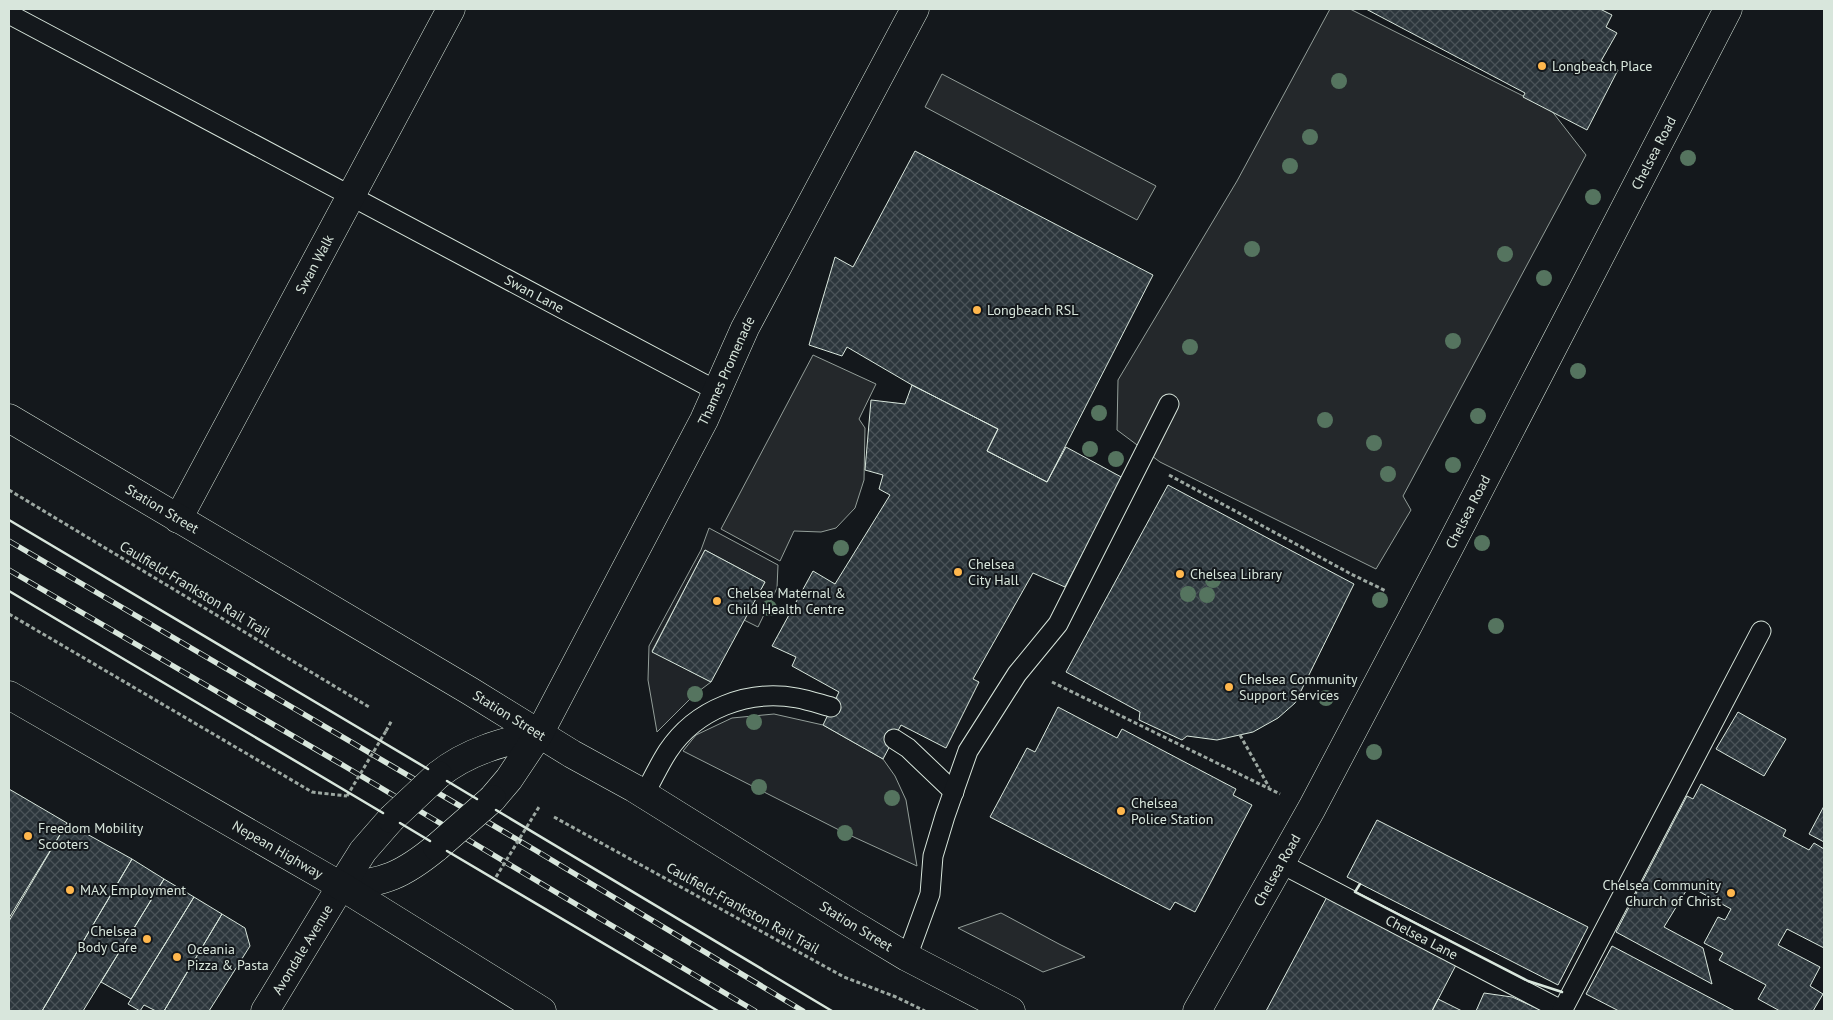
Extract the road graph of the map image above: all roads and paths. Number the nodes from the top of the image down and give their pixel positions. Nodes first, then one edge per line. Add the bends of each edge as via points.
1 (451, 9) edge
2 (915, 9) edge
3 (1728, 9) edge
4 (9, 14) edge
5 (352, 195) junction
6 (717, 391) junction
7 (1169, 404) dead end
8 (9, 418) edge
9 (1142, 460) junction
10 (9, 490) edge
11 (178, 519) junction
12 (1362, 579) dead end
13 (9, 614) edge
14 (1761, 631) dead end
15 (1022, 668) junction
16 (9, 695) edge
17 (831, 707) dead end
18 (369, 708) dead end
19 (392, 720) dead end
20 (539, 734) junction
21 (1240, 735) dead end
22 (894, 738) dead end
23 (1269, 788) junction
24 (954, 792) junction
25 (644, 795) junction
26 (539, 807) dead end
27 (1312, 808) junction
28 (554, 816) dead end
29 (1280, 863) junction
30 (496, 877) dead end
31 (341, 886) junction
32 (907, 957) junction
33 (265, 1011) edge
34 (542, 1011) edge
35 (925, 1011) edge
36 (1010, 1011) edge
37 (1197, 1011) edge
38 (1562, 1011) edge

1 - 5 main road, Swan Walk
2 - 6 main road, Thames Promenade via 746,328
3 - 27 main road, Chelsea Road
4 - 5 lane, Swan Lane
5 - 6 lane, Swan Lane
5 - 11 main road, Swan Walk
6 - 20 main road, Thames Promenade
7 - 9 lane
8 - 11 main road, Station Street
9 - 12 path
9 - 15 lane via 1058,624
10 - 18 path, Caulfield-Frankston Rail Trail
11 - 20 main road, Station Street
13 - 19 path, bridge via 312,792 347,796
14 - 38 lane
15 - 23 path
15 - 24 lane via 968,751
16 - 31 main road, Nepean Highway
17 - 25 lane via 775,696 740,700 708,713 695,721 669,750
20 - 25 main road, Station Street
20 - 31 main road, bridge via 479,750 438,775 391,819 363,851
20 - 31 main road, Thames Promenade, bridge via 522,762 492,799 416,864 384,880
21 - 23 path
22 - 24 lane
23 - 27 path
24 - 32 lane via 933,856 930,894
25 - 32 main road, Station Street
26 - 30 path, bridge
27 - 29 main road, Chelsea Road
28 - 35 path, Caulfield-Frankston Rail Trail via 844,977
29 - 37 main road, Chelsea Road
29 - 38 lane, Chelsea Lane
31 - 33 main road, Avondale Avenue
31 - 34 main road, Nepean Highway
32 - 36 main road, Station Street

